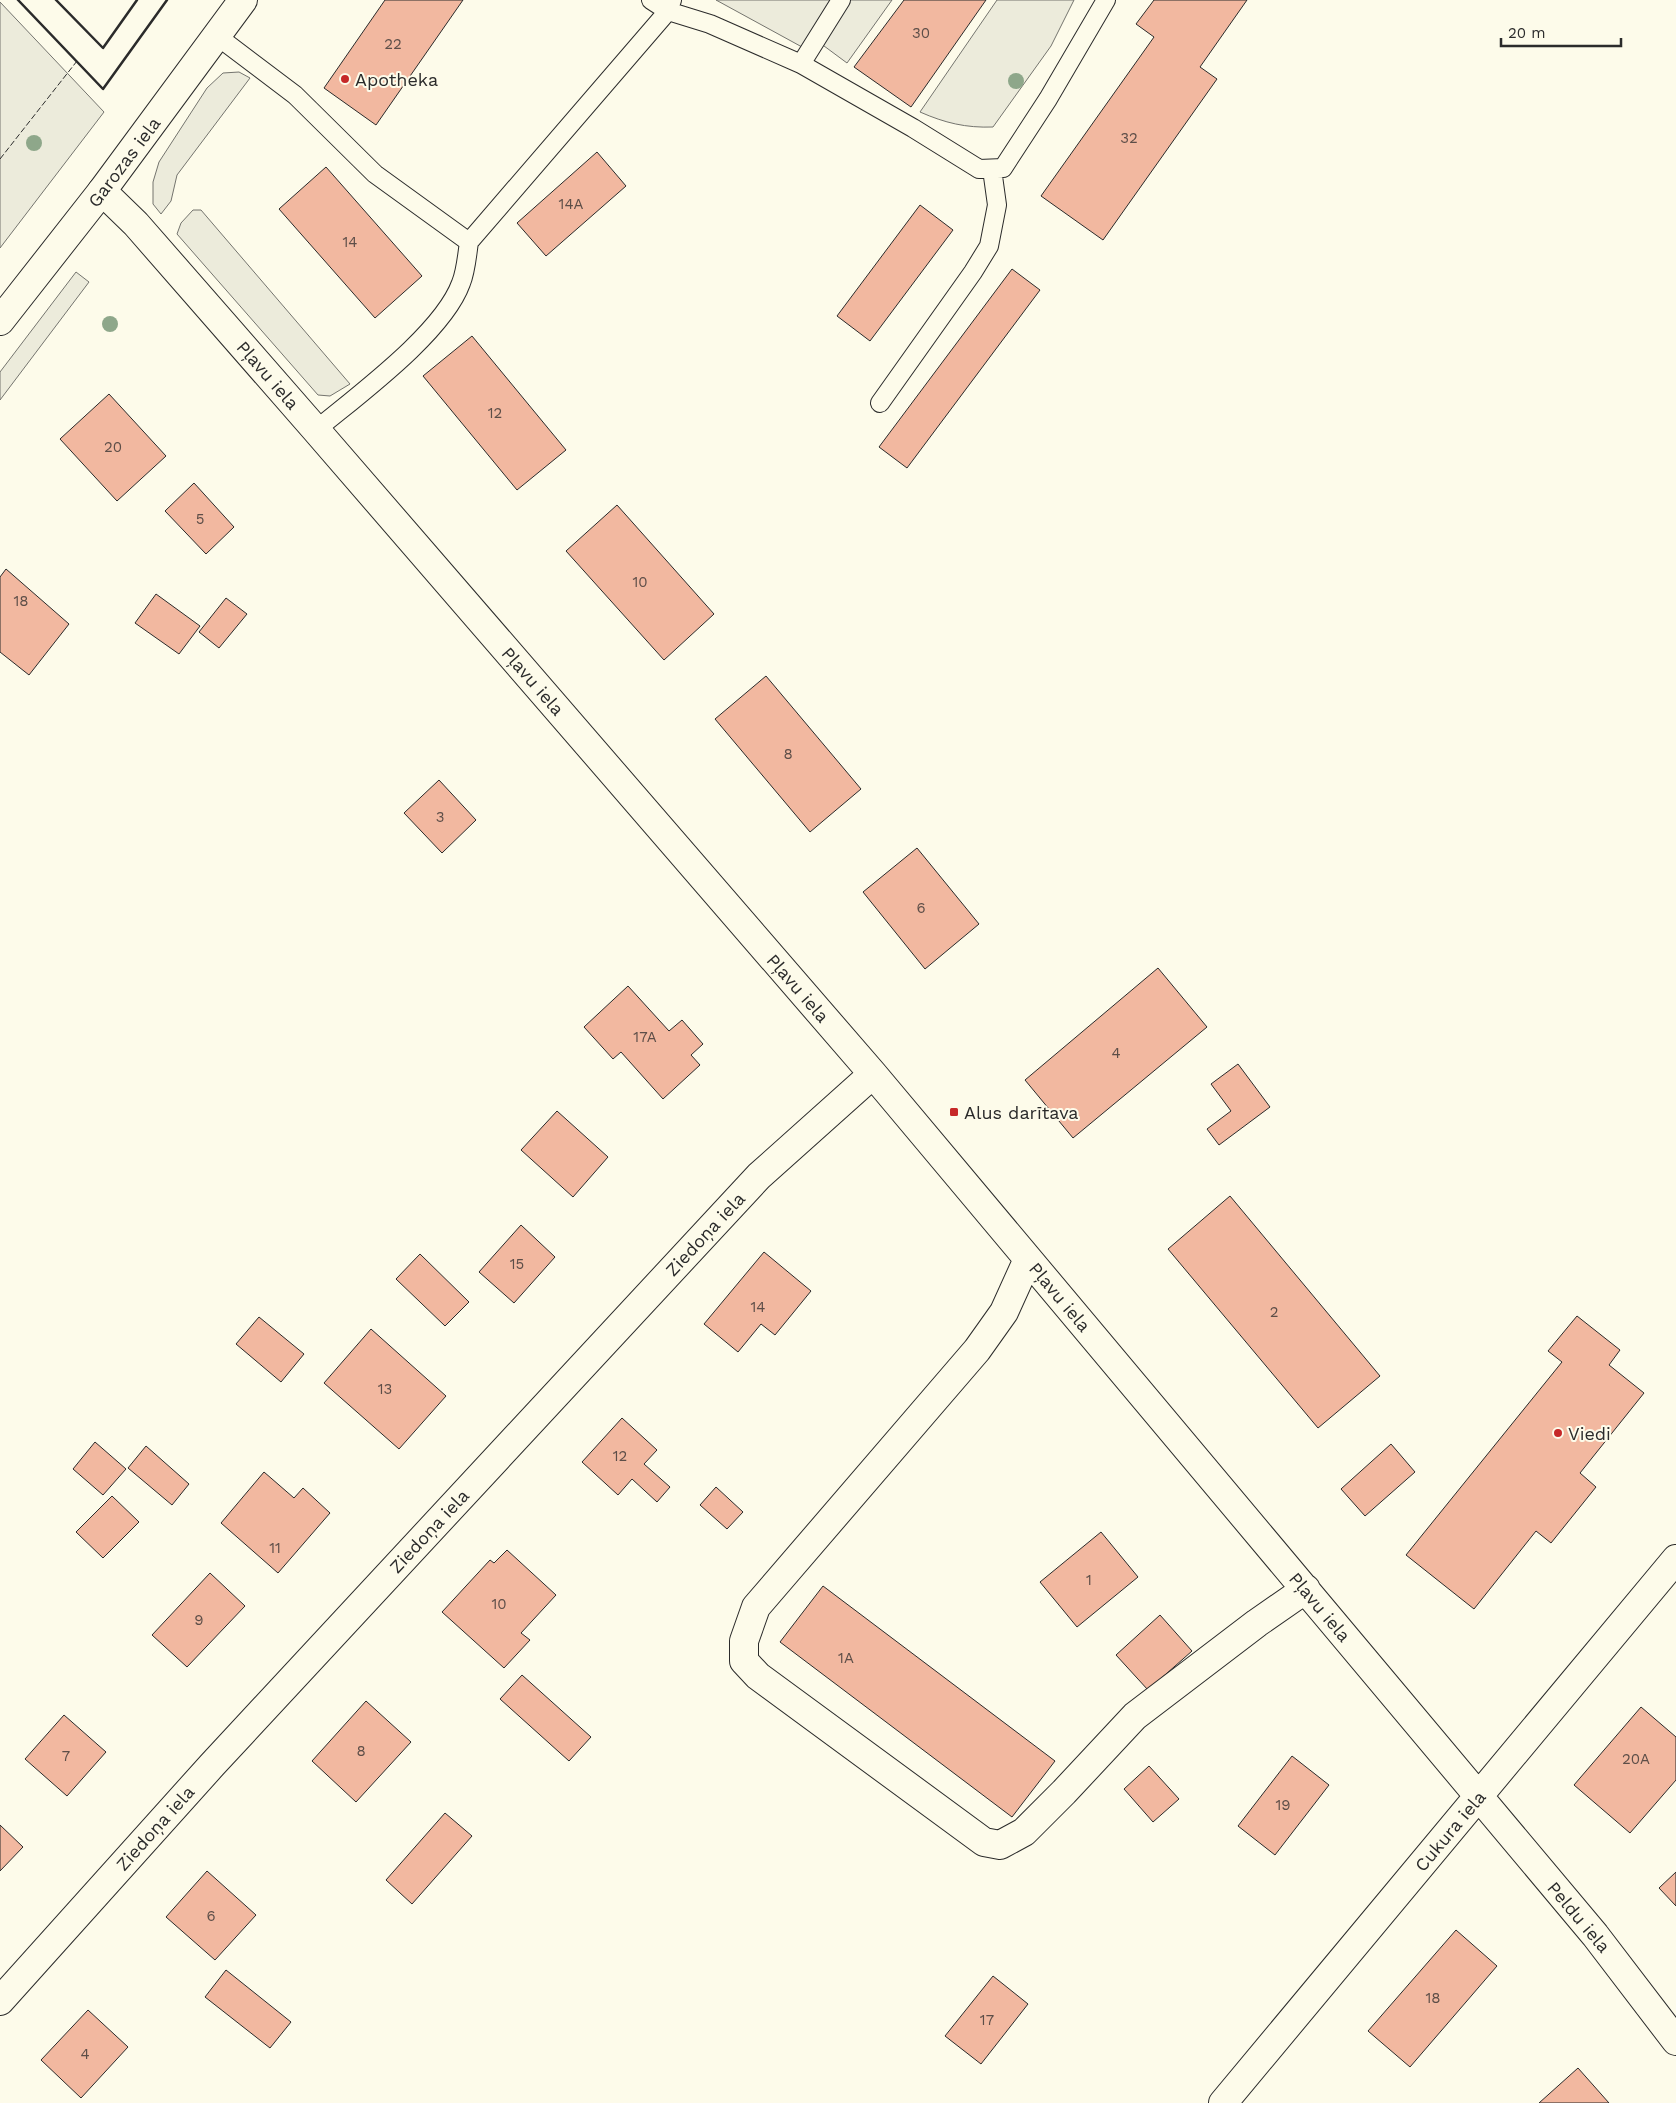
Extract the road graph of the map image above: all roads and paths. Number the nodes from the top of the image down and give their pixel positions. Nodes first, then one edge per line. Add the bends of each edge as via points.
1 (243, 0) edge
2 (651, 0) edge
3 (841, 0) edge
4 (1106, 0) edge
5 (670, 5) edge
6 (217, 36) junction
7 (801, 64) junction
8 (992, 169) junction
9 (102, 192) junction
10 (469, 242) junction
11 (0, 321) edge
12 (880, 403) dead end
13 (316, 430) junction
14 (873, 1074) junction
15 (1028, 1259) junction
16 (1676, 1559) edge
17 (1306, 1589) junction
18 (1479, 1796) junction
19 (0, 2001) edge
20 (1676, 2041) edge
21 (1223, 2103) edge

1 - 6 street, Garozas iela
2 - 5 lane
3 - 7 lane
4 - 8 lane via 1003,168
5 - 7 lane
5 - 10 lane
6 - 9 street, Garozas iela
6 - 10 lane via 295,95 375,174
7 - 8 lane via 979,169
8 - 12 lane via 997,205 989,246
9 - 11 street, Garozas iela
9 - 13 street, Pļavu iela via 136,224
10 - 13 lane via 462,283 447,311 415,345
13 - 14 street, Pļavu iela
14 - 15 street, Pļavu iela
14 - 19 street, Ziedoņa iela via 759,1176 212,1765
15 - 17 street, Pļavu iela
15 - 17 street via 1004,1312 977,1350 756,1607 744,1641 744,1661 758,1676 984,1842 1000,1846 1024,1832 1136,1716
16 - 18 street, Cukura iela
17 - 18 street, Pļavu iela
18 - 20 street, Peldu iela via 1596,1935
18 - 21 street, Cukura iela

